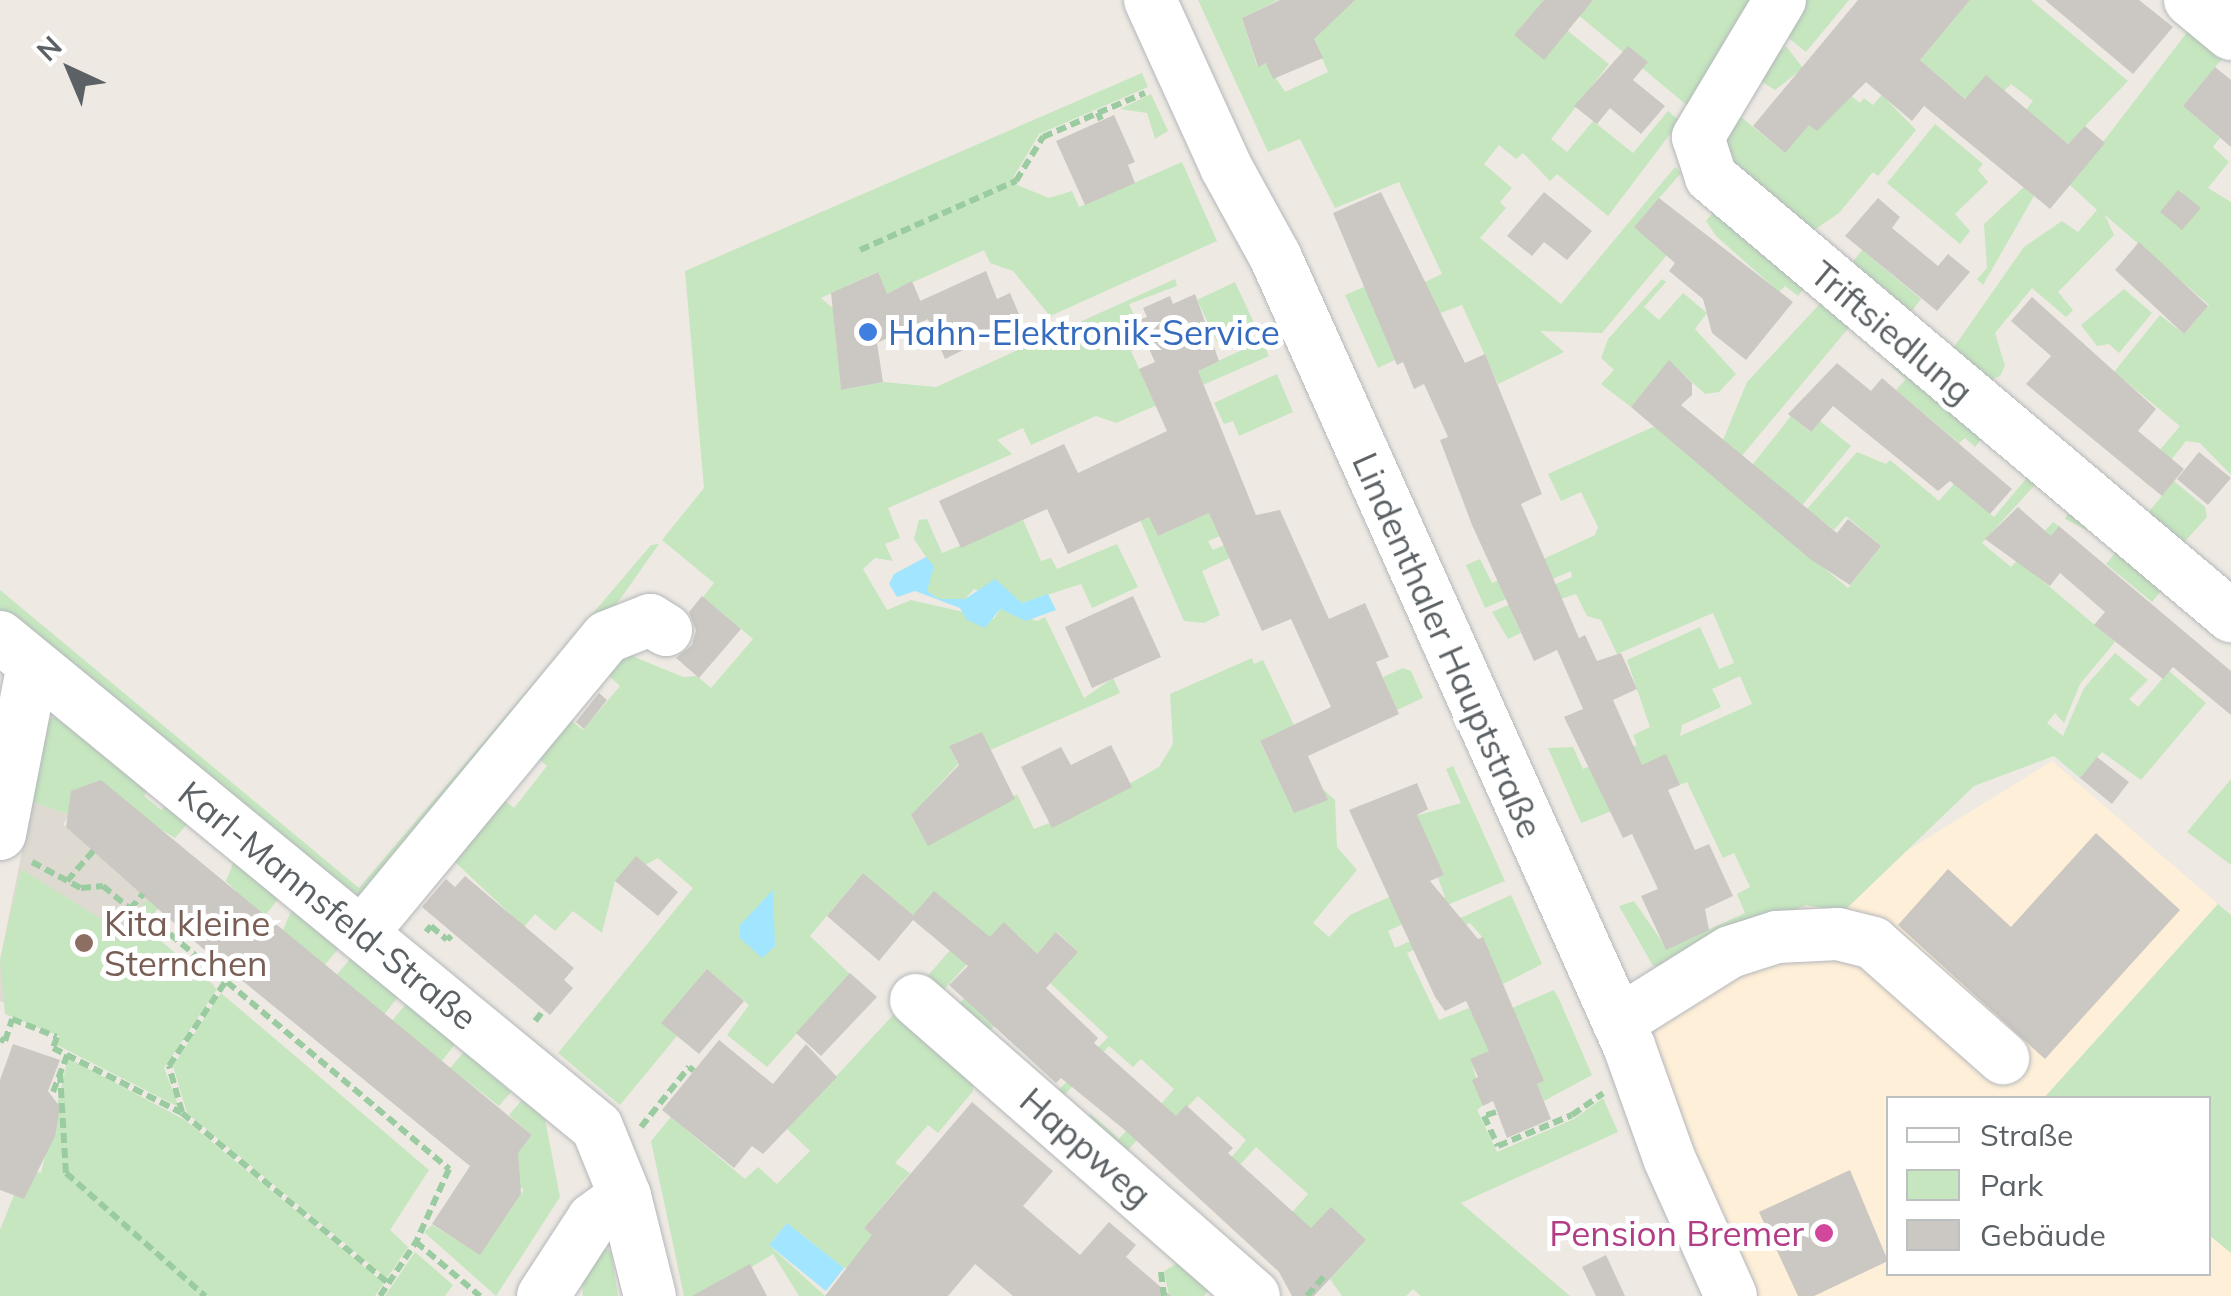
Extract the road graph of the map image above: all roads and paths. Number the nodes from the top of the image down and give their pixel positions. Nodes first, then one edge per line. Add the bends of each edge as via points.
1 (1150, 0) edge
2 (1780, 0) edge
3 (2190, 0) edge
4 (2231, 34) edge
5 (1162, 85) dead end
6 (860, 250) dead end
7 (2231, 616) edge
8 (666, 630) dead end
9 (16, 651) edge
10 (12, 846) edge
11 (94, 850) dead end
12 (67, 881) junction
13 (143, 894) dead end
14 (170, 934) dead end
15 (362, 934) junction
16 (226, 981) junction
17 (916, 1000) dead end
18 (1618, 1022) junction
19 (0, 1039) edge
20 (67, 1054) junction
21 (2003, 1058) dead end
22 (694, 1071) dead end
23 (60, 1073) junction
24 (1610, 1089) dead end
25 (53, 1092) dead end
26 (1496, 1112) dead end
27 (182, 1113) junction
28 (638, 1132) dead end
29 (625, 1196) junction
30 (416, 1242) junction
31 (1325, 1275) dead end
32 (388, 1283) junction
33 (204, 1296) edge
34 (380, 1296) edge
35 (480, 1296) edge
36 (543, 1296) edge
37 (650, 1296) edge
38 (1254, 1296) edge
39 (1307, 1296) edge
40 (1731, 1296) edge

1 - 18 street, Lindenthaler Hauptstraße via 1275,256
2 - 7 street, Triftsiedlung via 1698,137 1711,176
3 - 4 street
5 - 6 path via 1042,137 1016,181
8 - 15 street via 650,620 607,637
9 - 10 street
9 - 15 street, Karl-Mannsfeld-Straße
10 - 12 path
11 - 12 path
12 - 13 path via 103,886 130,909
14 - 16 path
15 - 29 street, Karl-Mannsfeld-Straße via 597,1127
16 - 27 path via 169,1066
16 - 30 path via 449,1170
17 - 38 street, Happweg
18 - 21 street via 1730,952 1777,936 1838,934 1872,943
18 - 40 street, Lindenthaler Hauptstraße
19 - 20 path via 6,1041 12,1019 56,1037 53,1048
20 - 23 path
20 - 27 path
22 - 28 path via 689,1067
23 - 25 path
23 - 33 path via 66,1173
24 - 26 path via 1572,1115 1498,1146 1484,1116
27 - 32 path
29 - 36 street via 593,1219
29 - 37 street, Karl-Mannsfeld-Straße
30 - 32 path
30 - 35 path
31 - 39 path
32 - 34 path

